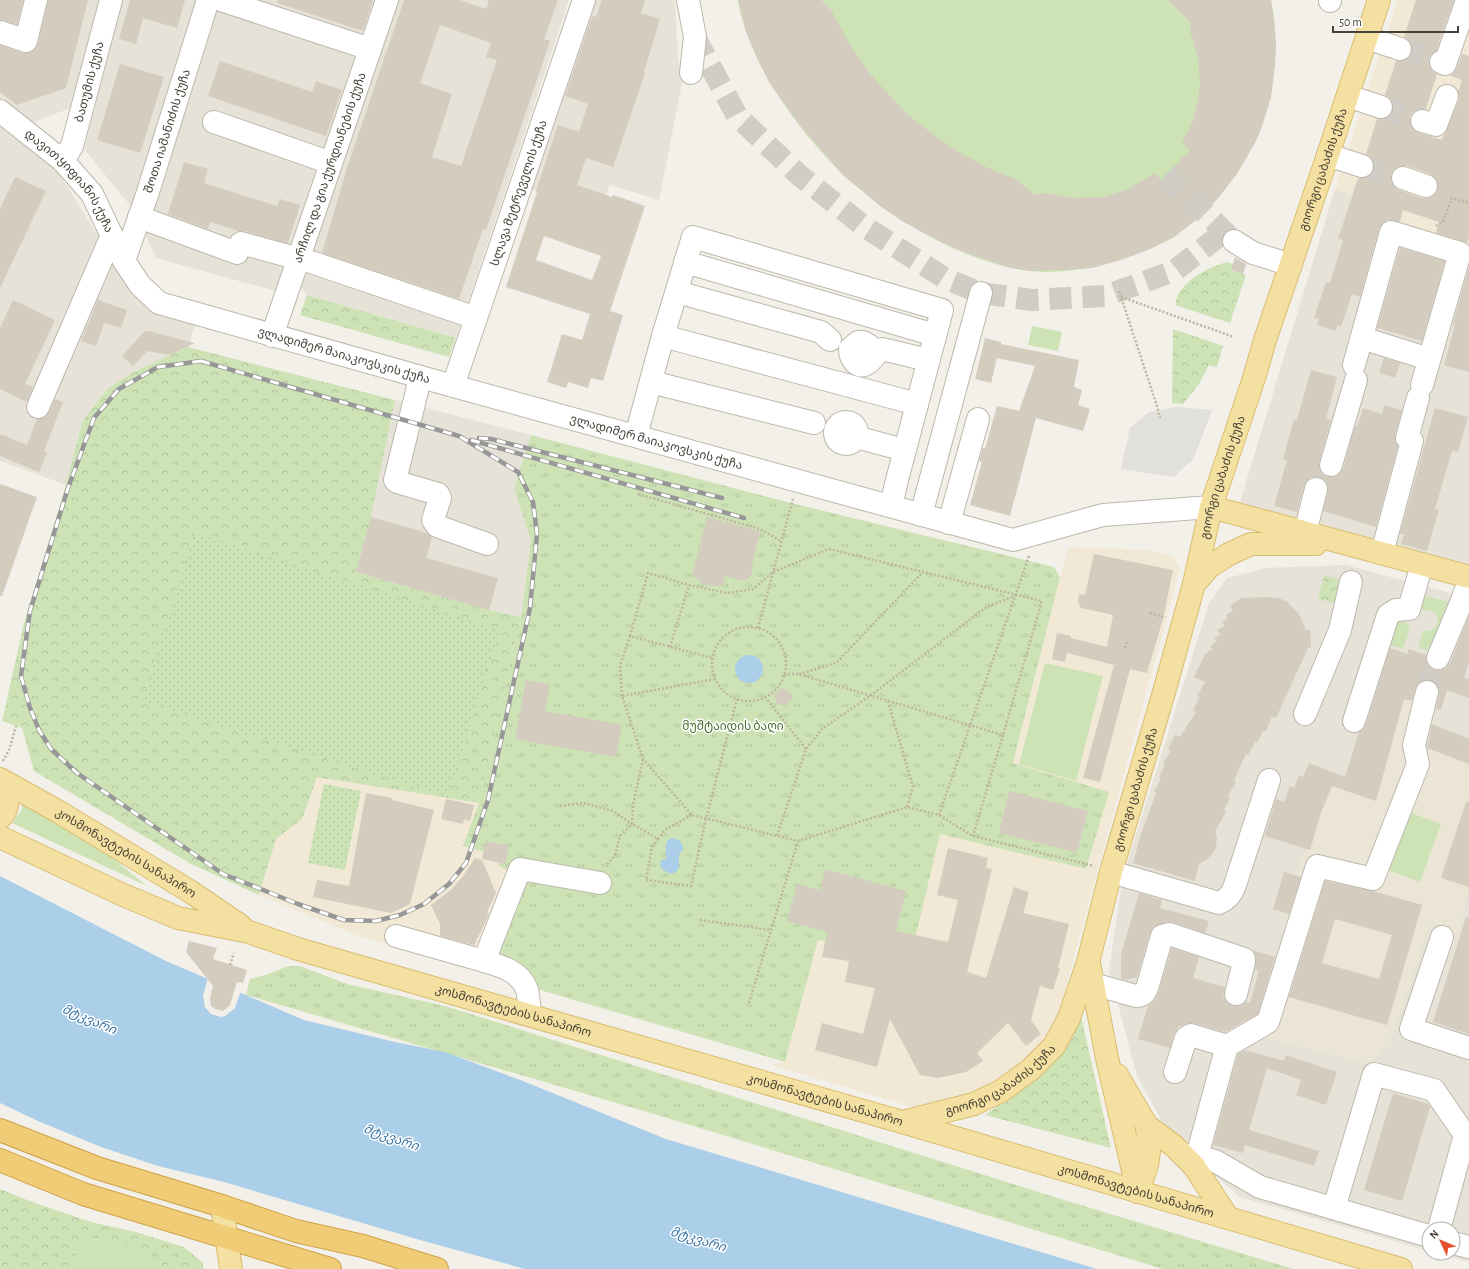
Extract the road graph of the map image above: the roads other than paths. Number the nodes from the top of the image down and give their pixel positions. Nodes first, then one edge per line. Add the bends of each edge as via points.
1 (36, 0) edge
2 (111, 0) edge
3 (208, 0) edge
4 (221, 0) edge
5 (387, 0) edge
6 (584, 0) edge
7 (688, 0) edge
8 (1379, 0) edge
9 (1467, 0) edge
10 (0, 32) edge
11 (1367, 38) junction
12 (370, 48) junction
13 (1400, 49) tunnel mouth
14 (1441, 62) dead end
15 (691, 73) dead end
16 (1348, 96) junction
17 (1447, 96) dead end
18 (1381, 107) tunnel mouth
19 (0, 112) edge
20 (1422, 121) tunnel mouth
21 (214, 122) dead end
22 (1328, 156) junction
23 (63, 161) junction
24 (331, 163) junction
25 (1362, 166) tunnel mouth
26 (1403, 178) tunnel mouth
27 (1426, 186) dead end
28 (139, 217) junction
29 (112, 235) junction
30 (1234, 241) tunnel mouth
31 (299, 260) junction
32 (124, 261) junction
33 (1291, 265) junction
34 (676, 292) junction
35 (980, 293) dead end
36 (476, 318) junction
37 (272, 336) junction
38 (663, 336) junction
39 (1362, 338) junction
40 (1429, 359) junction
41 (928, 360) junction
42 (419, 377) junction
43 (651, 382) junction
44 (454, 386) junction
45 (917, 404) junction
46 (38, 407) dead end
47 (978, 420) dead end
48 (636, 436) junction
49 (904, 450) junction
50 (1331, 465) dead end
51 (1316, 489) dead end
52 (891, 506) junction
53 (1211, 507) junction
54 (921, 515) junction
55 (950, 523) junction
56 (1305, 533) junction
57 (487, 544) dead end
58 (1382, 553) junction
59 (1422, 564) junction
60 (1469, 577) edge
61 (1469, 581) edge
62 (1352, 582) dead end
63 (1194, 584) junction
64 (1438, 658) tunnel mouth
65 (1426, 692) tunnel mouth
66 (1305, 714) dead end
67 (1354, 721) dead end
68 (1, 771) edge
69 (1269, 780) dead end
70 (0, 786) edge
71 (0, 818) edge
72 (0, 837) edge
73 (1103, 869) junction
74 (600, 883) road end
75 (249, 932) junction
76 (396, 936) dead end
77 (1442, 937) dead end
78 (484, 961) junction
79 (1088, 962) junction
80 (1093, 984) junction
81 (1236, 994) dead end
82 (530, 1015) junction
83 (1227, 1046) junction
84 (1469, 1048) edge
85 (1107, 1058) junction
86 (1175, 1072) dead end
87 (902, 1122) junction
88 (1147, 1126) junction
89 (0, 1130) edge
90 (1125, 1138) junction
91 (1190, 1155) junction
92 (0, 1160) edge
93 (1460, 1189) edge
94 (1138, 1192) junction
95 (222, 1206) junction
96 (1334, 1208) junction
97 (1228, 1218) junction
98 (1443, 1221) edge
99 (1421, 1234) edge
100 (226, 1238) junction
101 (231, 1269) edge
102 (330, 1269) edge
103 (437, 1269) edge
104 (1401, 1269) edge

1 - 10 street via 26,41
2 - 23 street, ბათუმის ქუჩა via 72,146
3 - 28 street, შოთა იამანიძის ქუჩა
4 - 12 street
5 - 12 street, არჩილ და გია ქურდიანების ქუჩა
6 - 36 street, სლავა მეტრეველის ქუჩა
7 - 15 street via 695,37
8 - 11 main road, გიორგი ცაბაძის ქუჩა
9 - 14 street via 1445,64
11 - 13 street
11 - 16 main road, გიორგი ცაბაძის ქუჩა
12 - 24 street, არჩილ და გია ქურდიანების ქუჩა
16 - 18 street
16 - 22 main road, გიორგი ცაბაძის ქუჩა
17 - 20 street via 1436,125
19 - 23 street, დავით ყიფიანის ქუჩა
21 - 24 street
22 - 25 street
22 - 33 main road, გიორგი ცაბაძის ქუჩა
23 - 29 street, დავით ყიფიანის ქუჩა via 92,194
24 - 31 street, არჩილ და გია ქურდიანების ქუჩა
26 - 27 street
28 - 31 street via 237,253 241,243
28 - 32 street, შოთა იამანიძის ქუჩა
29 - 32 street, დავით ყიფიანის ქუჩა
29 - 46 street
30 - 33 street via 1253,253
31 - 36 street
31 - 37 street, არჩილ და გია ქურდიანების ქუჩა
32 - 37 street, ვლადიმერ მაიაკოვსკის ქუჩა via 140,285 159,303
33 - 53 main road, გიორგი ცაბაძის ქუჩა
34 - 38 street
34 - 41 street via 821,332 830,340 832,335 842,332 850,338 850,349 858,342 863,342 871,347 872,357 882,349
34 - 41 street via 693,237 942,310
35 - 54 street
36 - 44 street, სლავა მეტრეველის ქუჩა
37 - 42 street, ვლადიმერ მაიაკოვსკის ქუჩა
38 - 43 street
38 - 45 street
39 - 40 street
39 - 40 street via 1391,232 1446,248 1460,253
39 - 50 street
40 - 58 street via 1407,438 1412,441
41 - 45 street
42 - 44 street, ვლადიმერ მაიაკოვსკის ქუჩა
42 - 57 street via 395,480 438,494 440,498 433,520 437,526
43 - 48 street
43 - 49 street via 814,423 820,415 830,416 834,420 835,429 842,422 847,422 855,427 856,437
44 - 48 street, ვლადიმერ მაიაკოვსკის ქუჩა
45 - 49 street
47 - 55 street
48 - 52 street, ვლადიმერ მაიაკოვსკის ქუჩა
49 - 52 street
51 - 56 street
52 - 54 street, ვლადიმერ მაიაკოვსკის ქუჩა
53 - 55 street, ვლადიმერ მაიაკოვსკის ქუჩა via 1103,516 1013,540
53 - 56 main road
53 - 63 main road, გიორგი ცაბაძის ქუჩა
54 - 55 street, ვლადიმერ მაიაკოვსკის ქუჩა
56 - 58 main road
58 - 59 main road
58 - 63 main road via 1312,543 1251,544 1209,567
59 - 60 main road
59 - 67 street via 1409,609 1396,610 1388,615
61 - 64 street
62 - 66 street via 1340,630
63 - 73 main road, გიორგი ცაბაძის ქუჩა via 1164,692
65 - 83 street via 1414,745 1418,764 1373,879 1317,866 1268,1022
68 - 75 main road, კოსმონავტების სანაპირო via 60,812 191,892
69 - 73 street via 1232,894 1226,900 1219,903
70 - 71 main road via 7,796 8,803
72 - 75 main road, კოსმონავტების სანაპირო via 178,918
73 - 79 main road, გიორგი ცაბაძის ქუჩა
74 - 78 street via 520,868
75 - 82 main road, კოსმონავტების სანაპირო via 298,949
76 - 78 street
77 - 84 street via 1411,1029
78 - 82 street via 506,967 518,977 527,990
79 - 80 main road, გიორგი ცაბაძის ქუჩა
79 - 87 main road, გიორგი ცაბაძის ქუჩა via 1068,1018 1054,1046 1030,1070 1001,1092 974,1104
80 - 81 street via 1141,996 1146,991 1162,936 1169,934 1244,959
80 - 85 main road, გიორგი ცაბაძის ქუჩა
82 - 87 main road, კოსმონავტების სანაპირო
83 - 86 street via 1188,1036
83 - 91 street
85 - 88 main road, გიორგი ცაბაძის ქუჩა
85 - 90 main road, გიორგი ცაბაძის ქუჩა
87 - 94 main road, კოსმონავტების სანაპირო
88 - 90 main road via 1144,1140 1132,1142
88 - 91 main road, გიორგი ცაბაძის ქუჩა
88 - 94 main road, გიორგი ცაბაძის ქუჩა via 1149,1152
89 - 95 highway via 97,1168
90 - 94 main road, გიორგი ცაბაძის ქუჩა
91 - 96 street via 1215,1161 1260,1186
91 - 97 main road, გიორგი ცაბაძის ქუჩა via 1194,1166
92 - 100 highway via 83,1194
93 - 96 street via 1465,1135 1434,1090 1374,1074
93 - 98 street
94 - 97 main road, კოსმონავტების სანაპირო
95 - 100 main road
95 - 103 highway via 296,1231 363,1246
96 - 99 street
97 - 104 main road, კოსმონავტების სანაპირო
100 - 101 main road
100 - 102 highway

